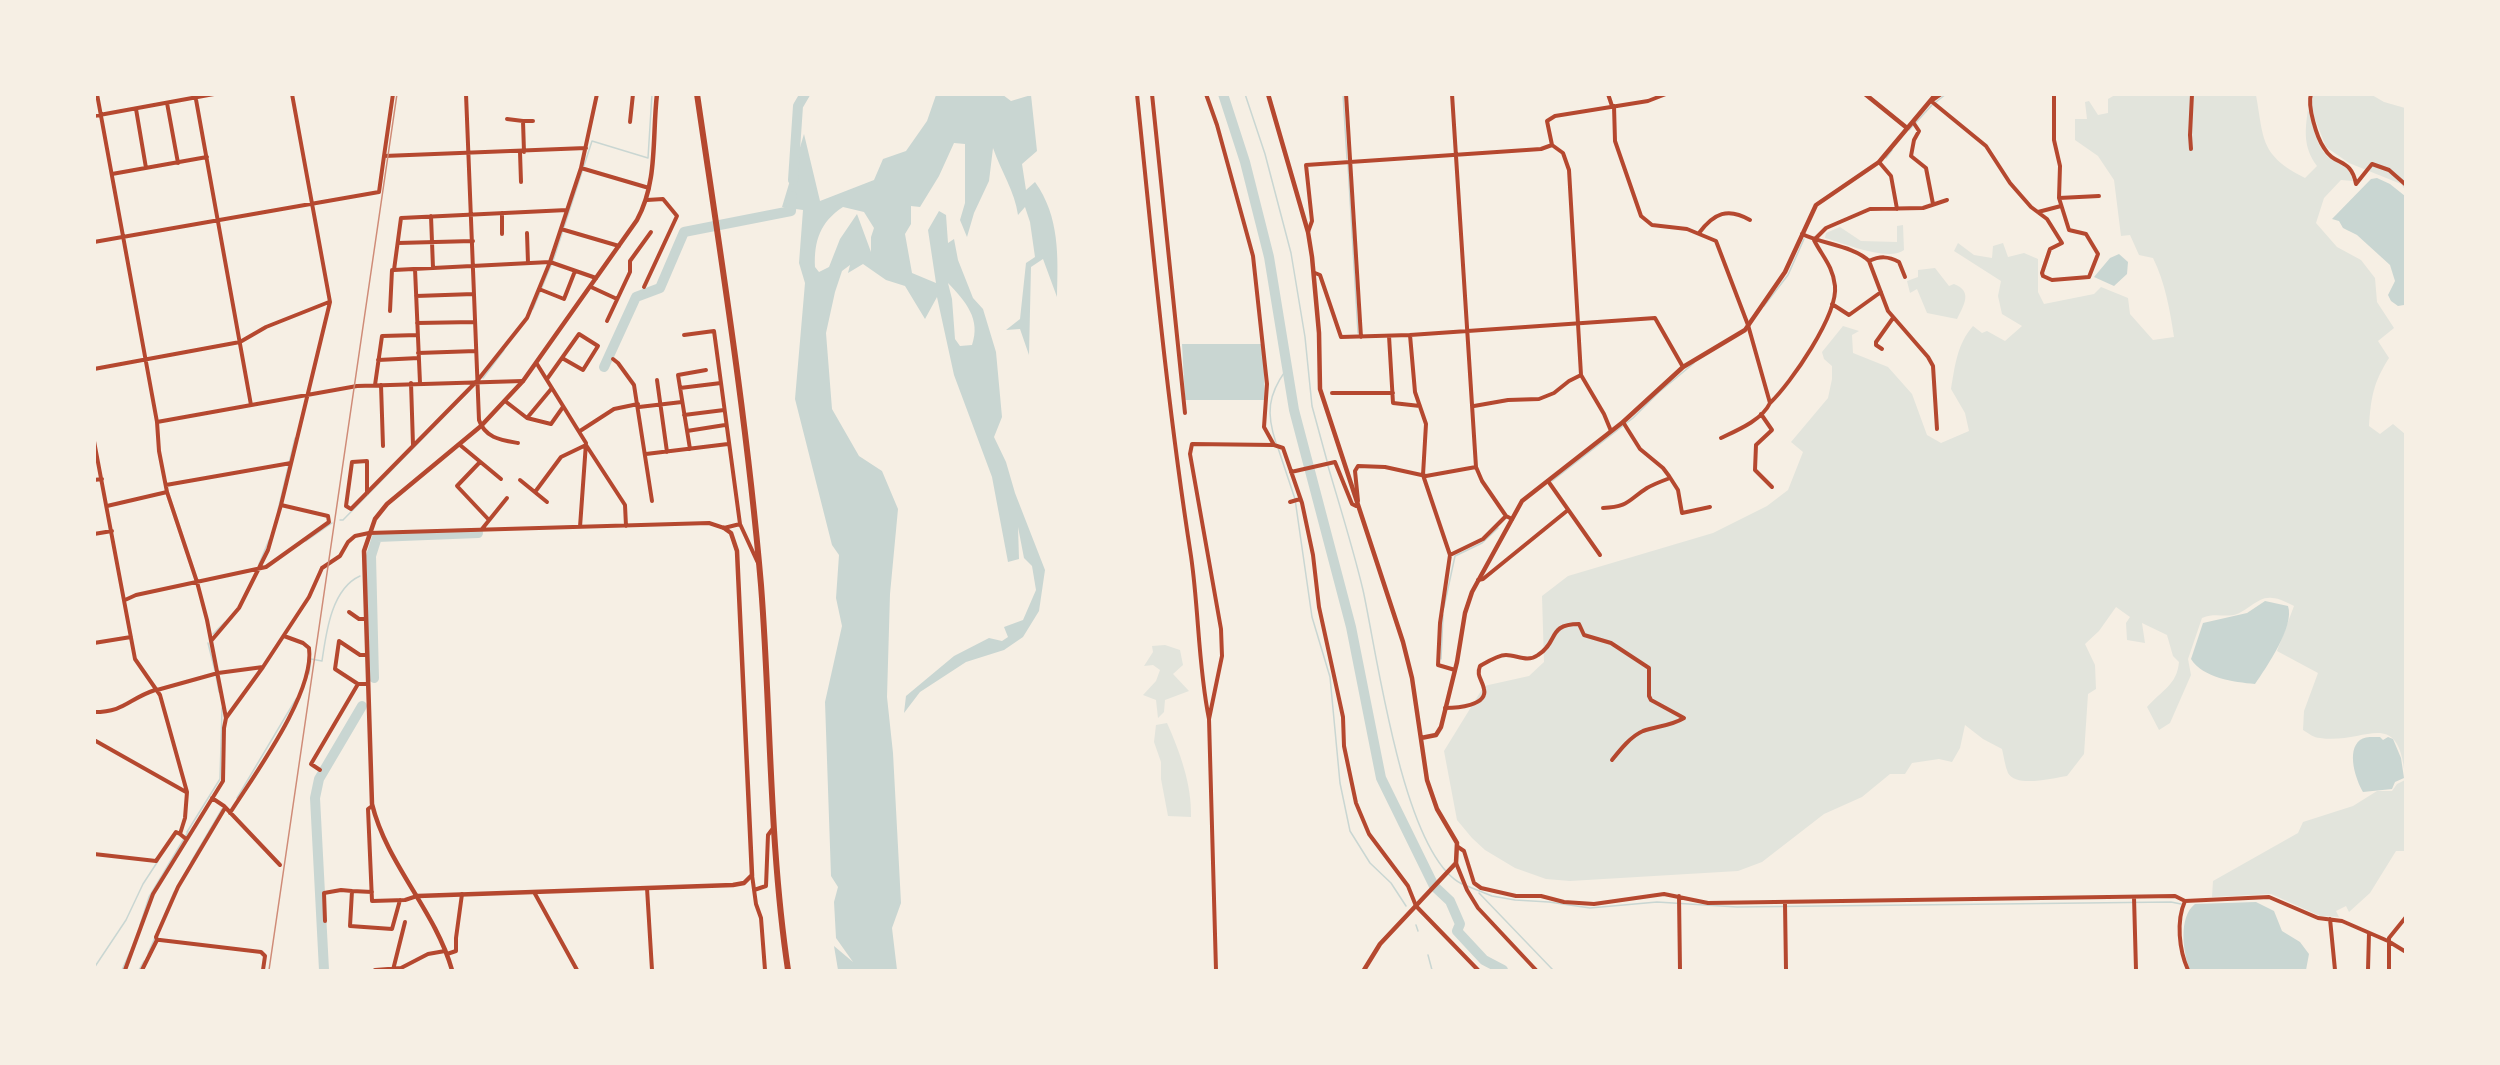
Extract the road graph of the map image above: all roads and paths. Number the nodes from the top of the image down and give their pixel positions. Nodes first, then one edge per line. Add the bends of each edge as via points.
1 (97, 94) edge
2 (214, 94) edge
3 (292, 94) edge
4 (393, 94) edge
5 (466, 94) edge
6 (597, 94) edge
7 (633, 94) edge
8 (657, 94) edge
9 (697, 94) edge
10 (1137, 94) edge
11 (1152, 94) edge
12 (1206, 94) edge
13 (1268, 94) edge
14 (1346, 94) edge
15 (1452, 94) edge
16 (1608, 94) edge
17 (1666, 94) edge
18 (1864, 94) edge
19 (1936, 94) edge
20 (1941, 94) edge
21 (2054, 94) edge
22 (2192, 94) edge
23 (2311, 94) edge
24 (195, 96) edge
25 (167, 103) junction
26 (1933, 103) junction
27 (1613, 106) junction
28 (136, 109) junction
29 (101, 115) junction
30 (94, 116) edge
31 (507, 119) dead end
32 (523, 121) junction
33 (533, 121) dead end
34 (630, 122) dead end
35 (1914, 123) junction
36 (1907, 128) junction
37 (1552, 145) junction
38 (586, 148) junction
39 (2191, 149) dead end
40 (522, 152) junction
41 (468, 154) junction
42 (1456, 155) junction
43 (384, 156) junction
44 (207, 157) junction
45 (178, 162) junction
46 (1350, 162) junction
47 (1879, 162) junction
48 (146, 168) junction
49 (582, 168) junction
50 (112, 174) junction
51 (521, 182) dead end
52 (2406, 185) edge
53 (650, 189) junction
54 (2099, 196) dead end
55 (2059, 198) junction
56 (647, 200) junction
57 (1947, 200) dead end
58 (312, 202) junction
59 (1933, 204) junction
60 (2061, 206) junction
61 (1897, 209) junction
62 (567, 210) junction
63 (2038, 212) junction
64 (502, 213) junction
65 (472, 214) junction
66 (431, 216) junction
67 (218, 220) junction
68 (1750, 220) dead end
69 (563, 230) junction
70 (651, 232) dead end
71 (1308, 232) junction
72 (527, 233) dead end
73 (1699, 233) junction
74 (502, 234) dead end
75 (1802, 234) junction
76 (123, 237) junction
77 (1814, 240) junction
78 (472, 241) junction
79 (94, 242) edge
80 (432, 242) junction
81 (398, 243) junction
82 (619, 246) junction
83 (1869, 261) junction
84 (528, 263) junction
85 (552, 263) junction
86 (473, 266) junction
87 (433, 268) junction
88 (415, 269) junction
89 (394, 270) junction
90 (575, 271) junction
91 (1315, 273) junction
92 (1905, 277) dead end
93 (597, 278) junction
94 (591, 287) junction
95 (644, 287) dead end
96 (541, 290) junction
97 (1881, 292) junction
98 (474, 294) junction
99 (416, 296) junction
100 (617, 299) junction
101 (330, 302) junction
102 (1832, 304) junction
103 (390, 311) dead end
104 (1893, 318) junction
105 (607, 321) dead end
106 (475, 322) junction
107 (417, 323) junction
108 (1579, 323) junction
109 (1748, 325) junction
110 (1466, 330) junction
111 (1410, 334) junction
112 (417, 335) junction
113 (684, 335) dead end
114 (1389, 336) junction
115 (1361, 337) junction
116 (240, 342) junction
117 (1882, 349) dead end
118 (476, 351) junction
119 (418, 356) junction
120 (562, 358) junction
121 (613, 359) dead end
122 (146, 360) junction
123 (378, 360) junction
124 (537, 364) junction
125 (1683, 367) junction
126 (94, 369) edge
127 (706, 370) dead end
128 (1581, 375) junction
129 (547, 379) junction
130 (657, 380) dead end
131 (477, 381) junction
132 (523, 381) junction
133 (411, 383) junction
134 (420, 383) junction
135 (721, 383) junction
136 (375, 385) junction
137 (381, 385) junction
138 (552, 388) junction
139 (680, 388) junction
140 (1332, 393) dead end
141 (1393, 393) junction
142 (308, 394) junction
143 (506, 401) junction
144 (682, 402) junction
145 (1770, 403) junction
146 (660, 404) junction
147 (251, 405) junction
148 (638, 406) junction
149 (1420, 406) junction
150 (1474, 406) junction
151 (563, 407) junction
152 (724, 410) junction
153 (1185, 413) dead end
154 (1761, 414) junction
155 (684, 415) junction
156 (527, 418) junction
157 (157, 422) junction
158 (1624, 424) junction
159 (725, 425) junction
160 (481, 426) junction
161 (1937, 429) dead end
162 (580, 431) junction
163 (687, 431) junction
164 (1611, 431) junction
165 (1721, 438) dead end
166 (94, 441) edge
167 (518, 442) dead end
168 (728, 444) junction
169 (460, 445) junction
170 (586, 445) junction
171 (1274, 445) junction
172 (383, 446) dead end
173 (413, 446) junction
174 (690, 449) junction
175 (667, 452) junction
176 (646, 454) junction
177 (480, 462) junction
178 (290, 463) junction
179 (1476, 467) junction
180 (1291, 472) junction
181 (1423, 476) junction
182 (1670, 478) junction
183 (102, 479) junction
184 (501, 479) dead end
185 (94, 480) edge
186 (520, 480) dead end
187 (1548, 481) junction
188 (166, 485) junction
189 (1772, 487) dead end
190 (167, 492) junction
191 (535, 492) junction
192 (367, 493) junction
193 (507, 498) dead end
194 (652, 501) dead end
195 (547, 502) dead end
196 (281, 505) junction
197 (107, 506) junction
198 (1356, 506) junction
199 (1710, 507) dead end
200 (1603, 508) dead end
201 (1568, 510) junction
202 (1506, 516) junction
203 (1512, 519) junction
204 (489, 520) junction
205 (740, 524) junction
206 (626, 525) junction
207 (580, 527) junction
208 (724, 528) junction
209 (482, 530) junction
210 (112, 531) junction
211 (369, 533) junction
212 (94, 534) edge
213 (1450, 555) junction
214 (1600, 555) dead end
215 (759, 564) junction
216 (257, 569) junction
217 (1478, 580) junction
218 (197, 582) junction
219 (124, 600) junction
220 (349, 612) dead end
221 (366, 619) junction
222 (284, 636) junction
223 (131, 637) junction
224 (211, 641) junction
225 (94, 643) edge
226 (366, 655) junction
227 (263, 667) junction
228 (1455, 670) junction
229 (216, 673) junction
230 (358, 684) junction
231 (367, 684) junction
232 (156, 690) junction
233 (1445, 708) junction
234 (94, 712) edge
235 (226, 718) junction
236 (1209, 719) junction
237 (1421, 738) junction
238 (94, 740) edge
239 (1612, 760) dead end
240 (320, 770) dead end
241 (187, 792) junction
242 (212, 798) junction
243 (372, 806) junction
244 (225, 808) junction
245 (230, 813) junction
246 (775, 827) junction
247 (184, 837) junction
248 (1458, 847) junction
249 (94, 854) edge
250 (1456, 863) junction
251 (280, 866) dead end
252 (752, 875) junction
253 (647, 888) junction
254 (754, 890) junction
255 (352, 891) junction
256 (372, 892) junction
257 (534, 892) junction
258 (462, 894) junction
259 (418, 896) junction
260 (1678, 896) junction
261 (2134, 897) junction
262 (400, 900) junction
263 (2185, 901) junction
264 (1785, 903) junction
265 (1418, 904) junction
266 (2406, 917) edge
267 (2330, 919) junction
268 (326, 921) dead end
269 (405, 922) dead end
270 (2369, 933) junction
271 (157, 940) junction
272 (2388, 941) junction
273 (446, 952) junction
274 (2406, 952) edge
275 (125, 970) edge
276 (142, 970) edge
277 (263, 970) edge
278 (375, 970) edge
279 (393, 970) edge
280 (452, 970) edge
281 (578, 970) edge
282 (652, 970) edge
283 (765, 970) edge
284 (788, 970) edge
285 (1216, 970) edge
286 (1364, 970) edge
287 (1478, 970) edge
288 (1536, 970) edge
289 (1680, 970) edge
290 (1786, 970) edge
291 (2136, 970) edge
292 (2188, 970) edge
293 (2335, 970) edge
294 (2368, 970) edge
295 (2389, 970) edge

1 - 29 street
2 - 24 street
3 - 58 street
4 - 43 street
5 - 41 street
6 - 38 street
7 - 34 street
8 - 53 main road
9 - 215 highway via 740,383
10 - 236 street via 1171,414 1191,554 1201,680
11 - 153 street
12 - 171 street via 1253,256 1267,384 1264,427
13 - 71 main road
14 - 46 street
15 - 42 street
16 - 27 street
17 - 27 street
18 - 36 main road
19 - 26 main road
20 - 26 street
21 - 55 street
22 - 39 street
23 - 52 street via 2310,109 2324,148 2348,164 2356,184 2372,164 2389,170
24 - 25 street
24 - 44 street
25 - 28 street
25 - 45 street
26 - 35 main road
26 - 63 street via 1986,146 2010,183
27 - 37 street via 1555,116 1547,121
27 - 73 street via 1615,141 1637,211 1652,225
28 - 29 street
28 - 48 street
29 - 30 street
29 - 50 street
31 - 32 street
32 - 33 street
32 - 40 street
35 - 36 main road
35 - 59 street via 1918,131 1911,156 1926,168
36 - 47 main road
37 - 42 street
37 - 108 street via 1563,153 1569,170
38 - 40 street
38 - 49 street
40 - 41 street
40 - 51 street
41 - 43 street
41 - 65 street
42 - 46 street
42 - 110 street
43 - 58 street via 379,192
44 - 45 street
44 - 67 street
45 - 48 street
46 - 71 street via 1306,165 1312,221
46 - 115 street
47 - 61 street via 1891,176
47 - 75 main road via 1816,205
48 - 50 street
49 - 53 street
49 - 62 street
50 - 76 street
53 - 56 main road
54 - 55 street
55 - 60 street
56 - 82 main road
56 - 95 street via 663,199 677,216
57 - 59 street
58 - 67 street
58 - 101 street
59 - 61 street
60 - 63 street
60 - 63 street via 2069,230 2086,234 2098,254 2089,277 2052,280 2043,276 2050,249 2062,243
61 - 77 street via 1870,209 1826,228
62 - 64 street
62 - 69 street
64 - 65 street
64 - 74 street
65 - 66 street
65 - 78 street
66 - 80 street
66 - 81 street via 401,218
67 - 76 street
67 - 116 street
68 - 73 street via 1737,213 1725,213 1711,219
69 - 82 street
69 - 85 street
70 - 100 street via 630,261 630,272
71 - 91 main road
72 - 84 street
73 - 109 street via 1716,241
75 - 77 street
75 - 109 main road via 1785,272
76 - 79 street
76 - 122 street
77 - 83 street via 1844,246
77 - 102 street via 1827,258 1833,276
78 - 80 street
78 - 86 street
80 - 81 street
80 - 87 street
81 - 89 street
82 - 93 main road
83 - 92 street via 1883,256 1894,259
83 - 97 street
84 - 85 street
84 - 86 street
85 - 90 street
85 - 96 street
86 - 87 street
86 - 98 street
87 - 88 street
88 - 89 street
88 - 99 street
89 - 103 street
90 - 93 street
90 - 96 street via 564,299
91 - 115 street via 1320,275 1340,337
91 - 198 main road via 1320,389
93 - 94 main road
94 - 100 street
94 - 124 main road
96 - 131 street via 527,318
97 - 102 street via 1850,315
97 - 104 street
98 - 99 street
98 - 106 street
99 - 107 street
100 - 105 street
101 - 116 street via 266,327
101 - 142 street
102 - 145 street via 1798,370
104 - 117 street via 1876,342
104 - 161 street via 1933,366
106 - 107 street
106 - 118 street
107 - 112 street
108 - 110 street
108 - 125 street via 1656,318
108 - 128 street
109 - 125 main road
109 - 145 street
110 - 111 street
110 - 150 street
111 - 114 street
111 - 149 street via 1412,374
112 - 119 street
112 - 123 street via 382,336
113 - 135 street via 714,331
114 - 115 street
114 - 141 street
116 - 122 street
116 - 147 street
118 - 119 street
118 - 131 street
119 - 123 street
119 - 134 street
120 - 120 street via 583,370 598,346 579,334
120 - 129 street
121 - 148 street via 634,385
122 - 126 street
122 - 157 street
123 - 136 street
124 - 129 street
124 - 132 main road
125 - 158 main road
127 - 139 street via 678,375
128 - 150 street via 1539,399
128 - 164 street
129 - 138 street
130 - 146 street
131 - 132 street
131 - 134 street
131 - 160 street
131 - 173 street
132 - 143 main road
133 - 134 street
133 - 137 street
133 - 173 street
135 - 139 street
135 - 152 street
136 - 137 street
136 - 142 street
137 - 172 street
138 - 151 street
138 - 156 street
139 - 144 street
140 - 141 street
141 - 149 street via 1393,403
142 - 147 street
142 - 178 street
143 - 156 street
143 - 160 main road
144 - 146 street
144 - 155 street
145 - 154 street
146 - 148 street
146 - 175 street
147 - 157 street
148 - 162 street via 614,410
148 - 176 street
149 - 181 street via 1427,430
150 - 179 street
151 - 156 street via 551,424
151 - 162 street
152 - 155 street
152 - 159 street
154 - 165 street
154 - 189 street via 1772,430 1756,445 1755,470
155 - 163 street
157 - 188 street
158 - 164 main road
158 - 182 street via 1640,449
159 - 163 street
159 - 168 street
160 - 167 street via 496,440
160 - 169 main road
162 - 170 street
163 - 174 street
164 - 187 main road
166 - 183 street
168 - 174 street
168 - 205 street
169 - 177 street
169 - 211 main road via 387,504
170 - 191 street via 561,458
170 - 206 street via 625,505
170 - 207 street
171 - 180 street via 1283,448
171 - 236 street via 1192,444 1190,454 1221,629 1222,656
173 - 192 street
174 - 175 street
175 - 176 street
176 - 194 street
177 - 184 street
177 - 204 street via 457,486
178 - 188 street
178 - 196 street
179 - 181 street
179 - 202 street
180 - 198 street via 1335,462
180 - 265 street via 1295,501 1313,555 1356,803 1369,834
181 - 198 street via 1359,466 1355,471
181 - 213 street
182 - 199 street via 1678,490 1682,513
182 - 200 street via 1621,506
183 - 185 street
183 - 197 street
186 - 191 street
187 - 201 street
187 - 203 main road via 1527,495
188 - 190 street
190 - 197 street
190 - 218 street
191 - 195 street
192 - 192 street via 367,461 352,462 346,506 351,509
193 - 204 street
196 - 216 street via 268,550
196 - 216 street via 328,516 329,522 266,567
197 - 210 street
198 - 237 main road via 1403,642
201 - 214 street
201 - 217 street
202 - 203 street
202 - 213 street via 1483,539
203 - 217 main road
204 - 209 street
205 - 208 street
205 - 215 street
206 - 207 street
206 - 208 street via 709,523
207 - 209 street
208 - 252 main road via 737,551
209 - 211 street
210 - 212 street
210 - 219 street
211 - 221 main road via 364,551
211 - 222 street via 348,542 340,556 322,568
213 - 228 street via 1438,665
215 - 246 highway
216 - 218 street
216 - 224 street via 239,608
217 - 228 main road via 1465,613
218 - 219 street
218 - 224 street
219 - 223 street
220 - 221 street
221 - 226 main road
222 - 227 street
222 - 245 street via 303,643 310,651 306,683
223 - 225 street
223 - 232 street via 137,664
224 - 229 street
226 - 230 street via 339,641 335,669
226 - 231 main road
227 - 229 street
227 - 235 street
228 - 233 main road
229 - 232 street
229 - 235 street
230 - 231 street
230 - 240 street via 311,764
231 - 243 main road
232 - 234 street via 113,712
232 - 241 street
233 - 237 main road via 1436,735
233 - 239 street via 1470,706 1483,696 1480,666 1504,655 1534,657 1560,626 1579,624 1584,635 1611,643 1649,668 1649,696 1684,718 1642,732
235 - 242 street via 224,777
236 - 285 street
237 - 248 main road via 1431,794
238 - 241 street
241 - 247 street
242 - 244 street
242 - 247 street
243 - 256 street via 368,809
243 - 259 main road via 388,849
244 - 245 street
244 - 271 street via 178,887
245 - 251 street
246 - 254 street via 768,834 766,886
246 - 284 highway
247 - 249 street via 176,832 156,861
247 - 275 street via 153,894
248 - 250 main road
248 - 260 street via 1464,851 1474,883 1516,896 1594,904 1664,894
250 - 265 main road
250 - 288 street via 1478,908
252 - 253 main road via 744,883 733,885
252 - 254 street
253 - 257 main road
253 - 282 street
254 - 283 street via 761,918
255 - 256 street
255 - 262 street via 350,926 392,929
255 - 268 street via 324,893
256 - 262 street via 372,901
257 - 258 main road
257 - 281 street
258 - 259 main road
258 - 273 street via 456,951
259 - 262 street
259 - 273 main road
260 - 264 street via 1708,903
260 - 289 street
261 - 263 street via 2175,896
261 - 264 street
261 - 291 street
263 - 267 street via 2269,897 2318,918
263 - 292 street via 2180,941
264 - 290 street
265 - 286 main road via 1380,944
265 - 287 street
266 - 272 street
267 - 270 street
267 - 293 street
269 - 279 street
270 - 272 street
270 - 294 street
271 - 276 street
271 - 277 street via 261,952 265,956
272 - 274 street
272 - 295 street
273 - 279 street via 428,954
273 - 280 main road
278 - 279 street

